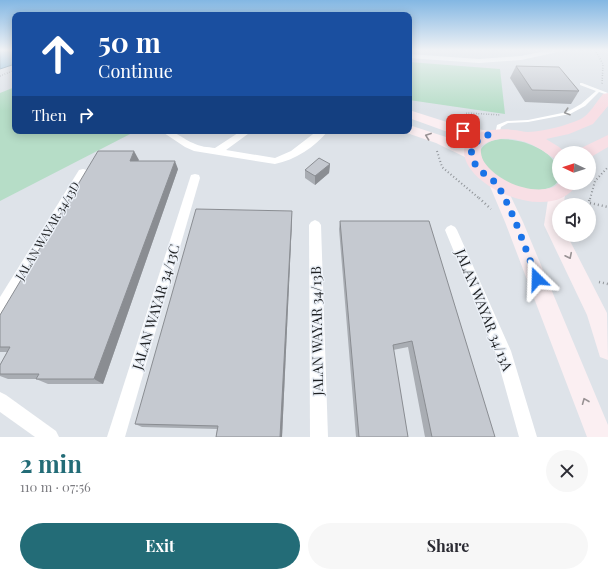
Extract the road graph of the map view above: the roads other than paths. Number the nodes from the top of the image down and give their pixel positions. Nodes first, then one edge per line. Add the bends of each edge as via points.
1 (581, 84) dead end
2 (605, 94) edge
3 (412, 115) edge
4 (412, 130) edge
5 (171, 134) edge
6 (243, 134) edge
7 (319, 134) edge
8 (492, 134) junction
9 (528, 138) junction
10 (608, 140) edge
11 (596, 147) edge
12 (552, 150) edge
13 (217, 152) junction
14 (472, 155) junction
15 (83, 172) dead end
16 (195, 178) dead end
17 (497, 184) junction
18 (558, 190) edge
19 (562, 190) edge
20 (315, 225) dead end
21 (451, 230) dead end
22 (0, 310) edge
23 (608, 350) edge
24 (0, 402) edge
25 (50, 437) edge
26 (116, 437) edge
27 (319, 437) edge
28 (528, 437) edge
29 (600, 437) edge

1 - 2 lane
2 -> 8 lane via 568,113 528,121 507,122
2 - 9 main road via 588,121 564,130
3 - 8 main road via 450,128
14 -> 4 main road
5 - 13 street via 198,149
6 - 13 street
7 - 13 street via 284,160 275,161
8 - 9 main road via 512,134
8 - 14 main road via 477,141
9 - 12 main road
10 - 11 main road
14 - 17 main road via 477,167
15 - 22 street, JALAN WAYAR 34/13D
16 - 26 street, JALAN WAYAR 34/13C
17 - 18 main road via 528,195 544,196
29 -> 17 main road
19 -> 23 main road via 553,225 597,313
20 - 27 street, JALAN WAYAR 34/13B
21 - 28 street, JALAN WAYAR 34/13A via 503,351
24 - 25 street

